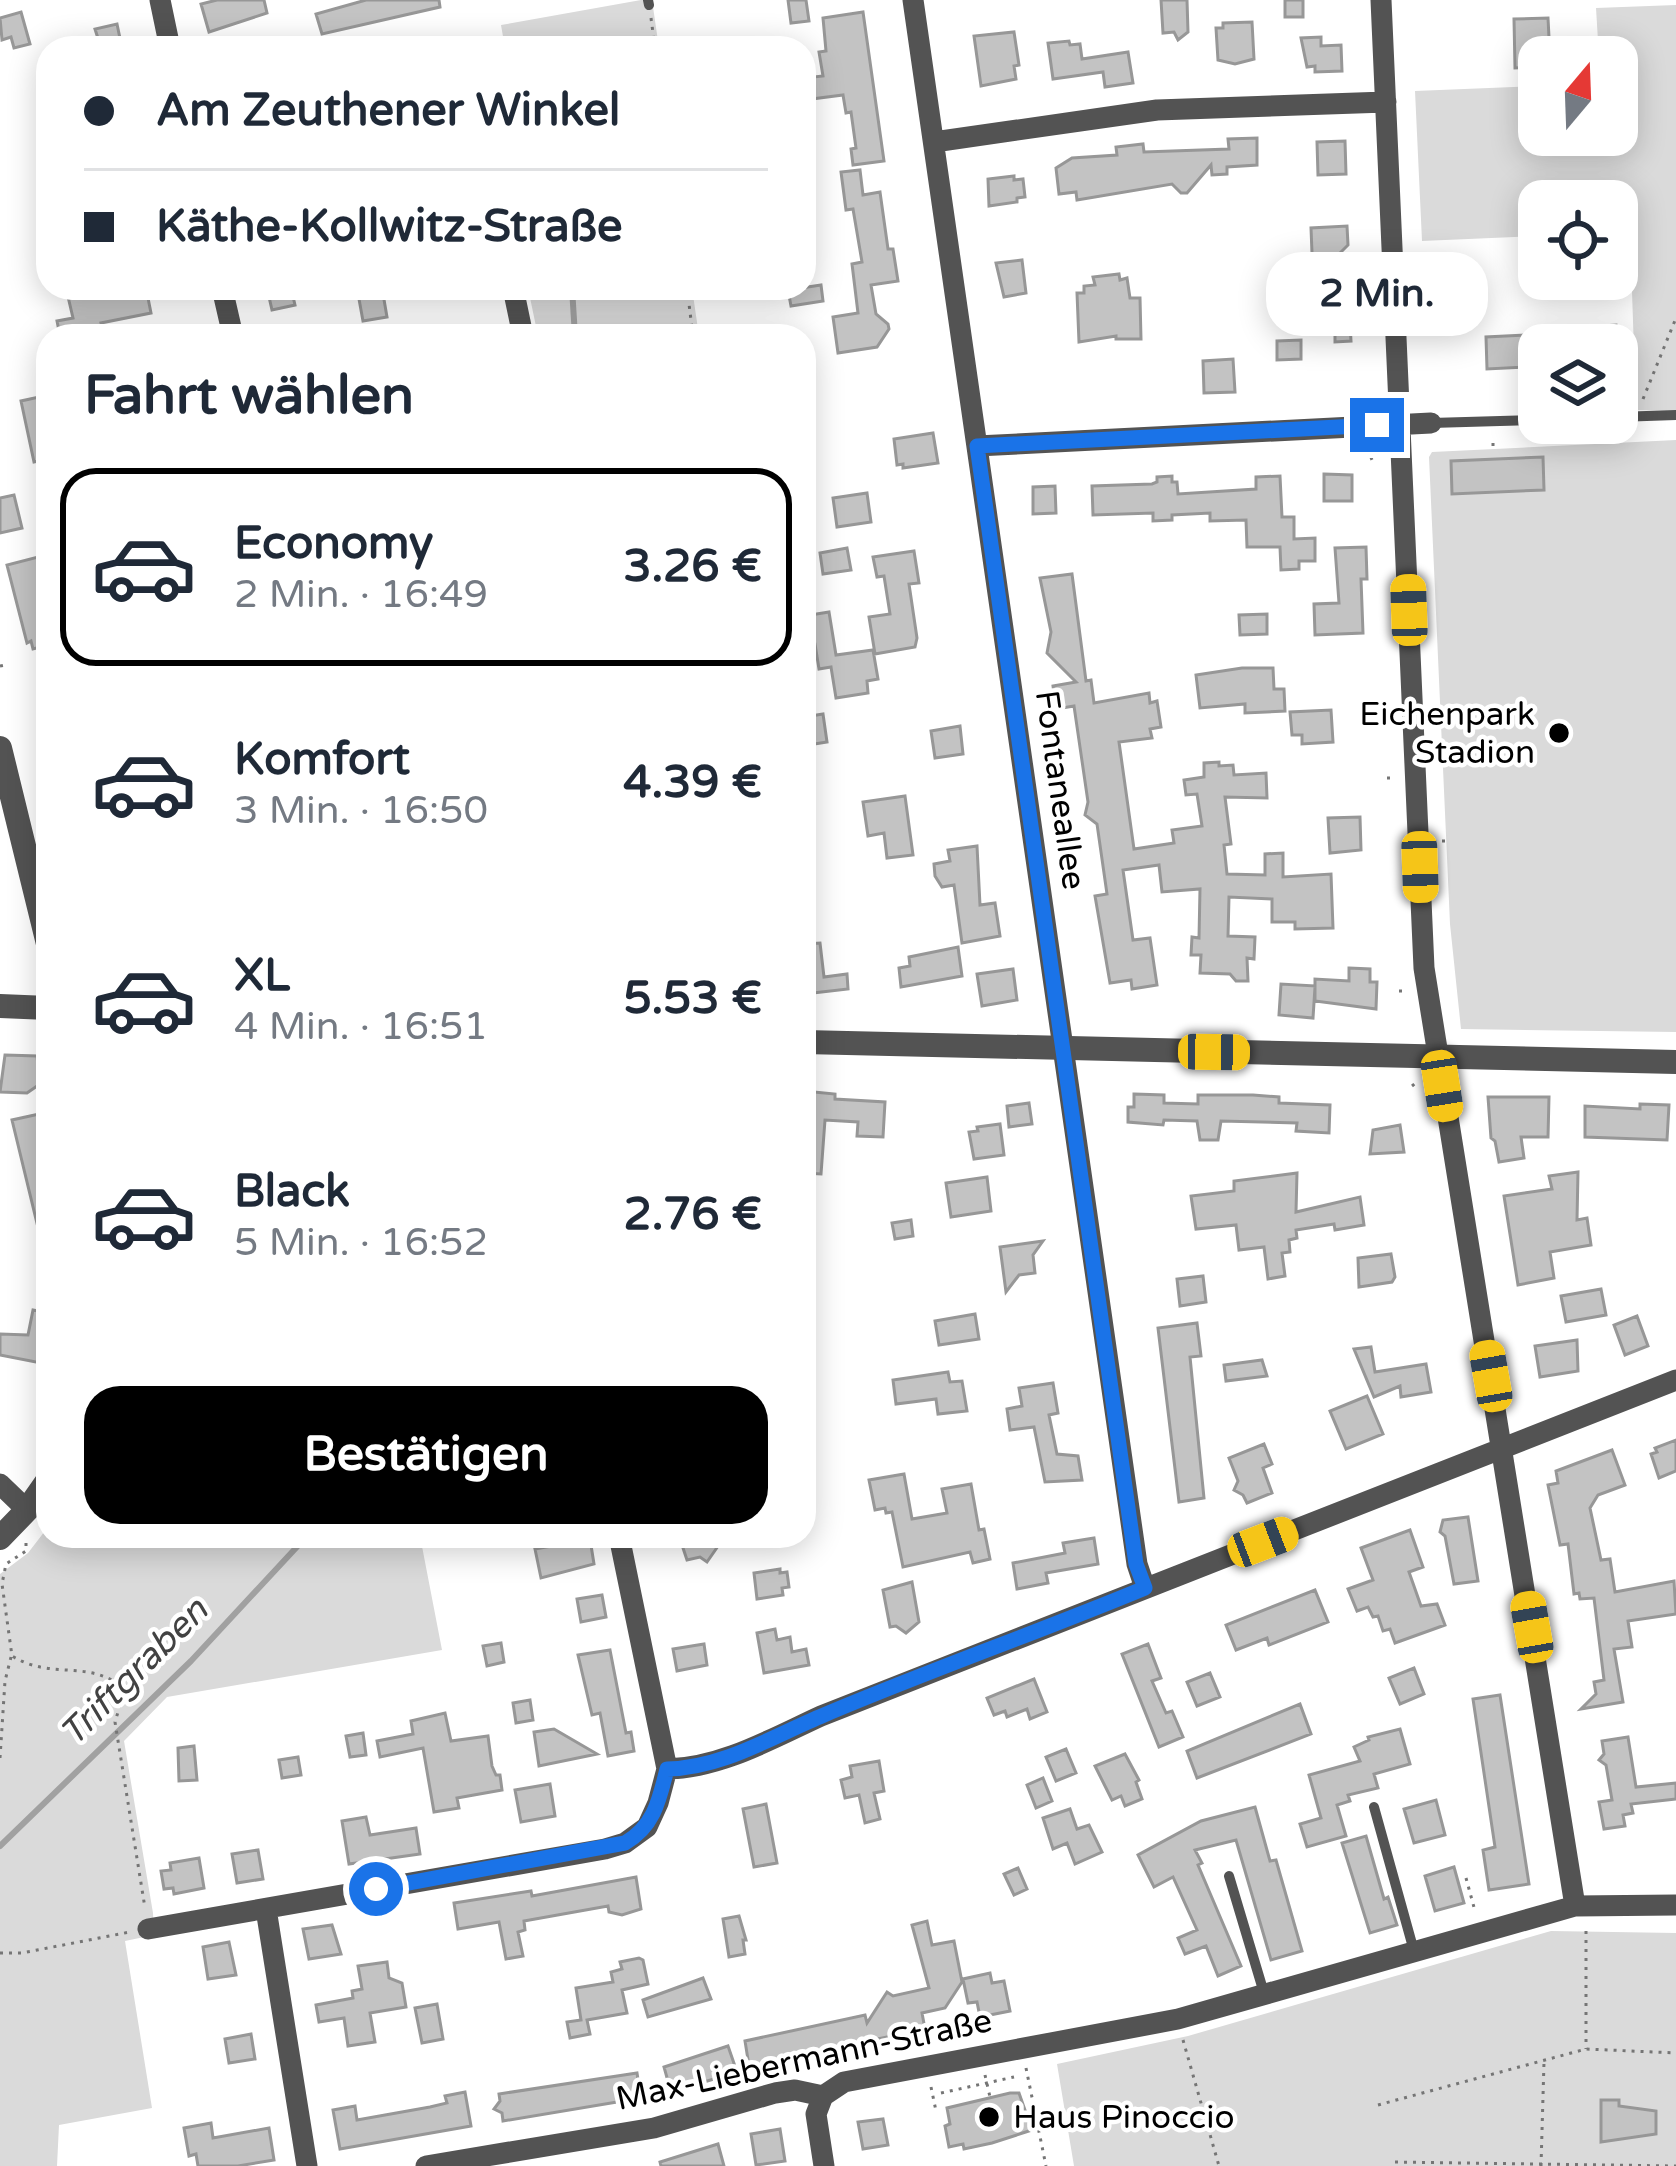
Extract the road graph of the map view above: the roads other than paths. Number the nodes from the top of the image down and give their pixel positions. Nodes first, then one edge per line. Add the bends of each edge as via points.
1 (160, 0) edge
2 (914, 0) edge
3 (1381, 0) edge
4 (168, 36) edge
5 (1386, 102) junction
6 (934, 142) junction
7 (1676, 415) edge
8 (1638, 416) edge
9 (1518, 421) edge
10 (1431, 423) joint
11 (1402, 424) junction
12 (977, 446) junction
13 (0, 748) edge
14 (36, 895) edge
15 (0, 1006) edge
16 (36, 1008) edge
17 (816, 1042) edge
18 (1064, 1048) junction
19 (1437, 1057) junction
20 (1676, 1062) edge
21 (1676, 1380) edge
22 (1503, 1449) junction
23 (0, 1484) edge
24 (36, 1498) edge
25 (14, 1530) edge
26 (621, 1548) edge
27 (1145, 1588) junction
28 (667, 1769) junction
29 (1374, 1807) dead end
30 (1229, 1876) dead end
31 (1676, 1905) edge
32 (1575, 1906) junction
33 (266, 1909) junction
34 (148, 1928) road end
35 (1415, 1954) junction
36 (1265, 1996) junction
37 (823, 2096) junction
38 (307, 2166) edge
39 (426, 2166) edge
40 (824, 2166) edge

1 - 4 street
2 - 6 street, Fontaneallee
3 - 5 street
5 - 6 street via 1157,110
5 - 11 street
6 - 12 street, Fontaneallee
7 - 8 lane
9 - 10 lane
10 - 11 street
11 - 12 street
11 - 19 street via 1424,968
12 - 18 street, Fontaneallee
13 - 14 street
15 - 16 street
17 - 18 street
18 - 19 street
18 - 27 street, Fontaneallee
19 - 20 street
19 - 22 street
21 - 22 street
22 - 27 street
22 - 32 street
23 - 25 street
24 - 25 street
26 - 28 street
27 - 28 street via 715,1762
28 - 33 street via 654,1814 625,1843
29 - 35 lane
30 - 36 lane
31 - 32 street, Max-Liebermann-Straße
32 - 35 street, Max-Liebermann-Straße
33 - 34 street
33 - 38 street
35 - 36 street, Max-Liebermann-Straße
36 - 37 street, Max-Liebermann-Straße via 844,2082
37 - 39 street, Max-Liebermann-Straße via 775,2093 654,2128
37 - 40 street via 816,2114

